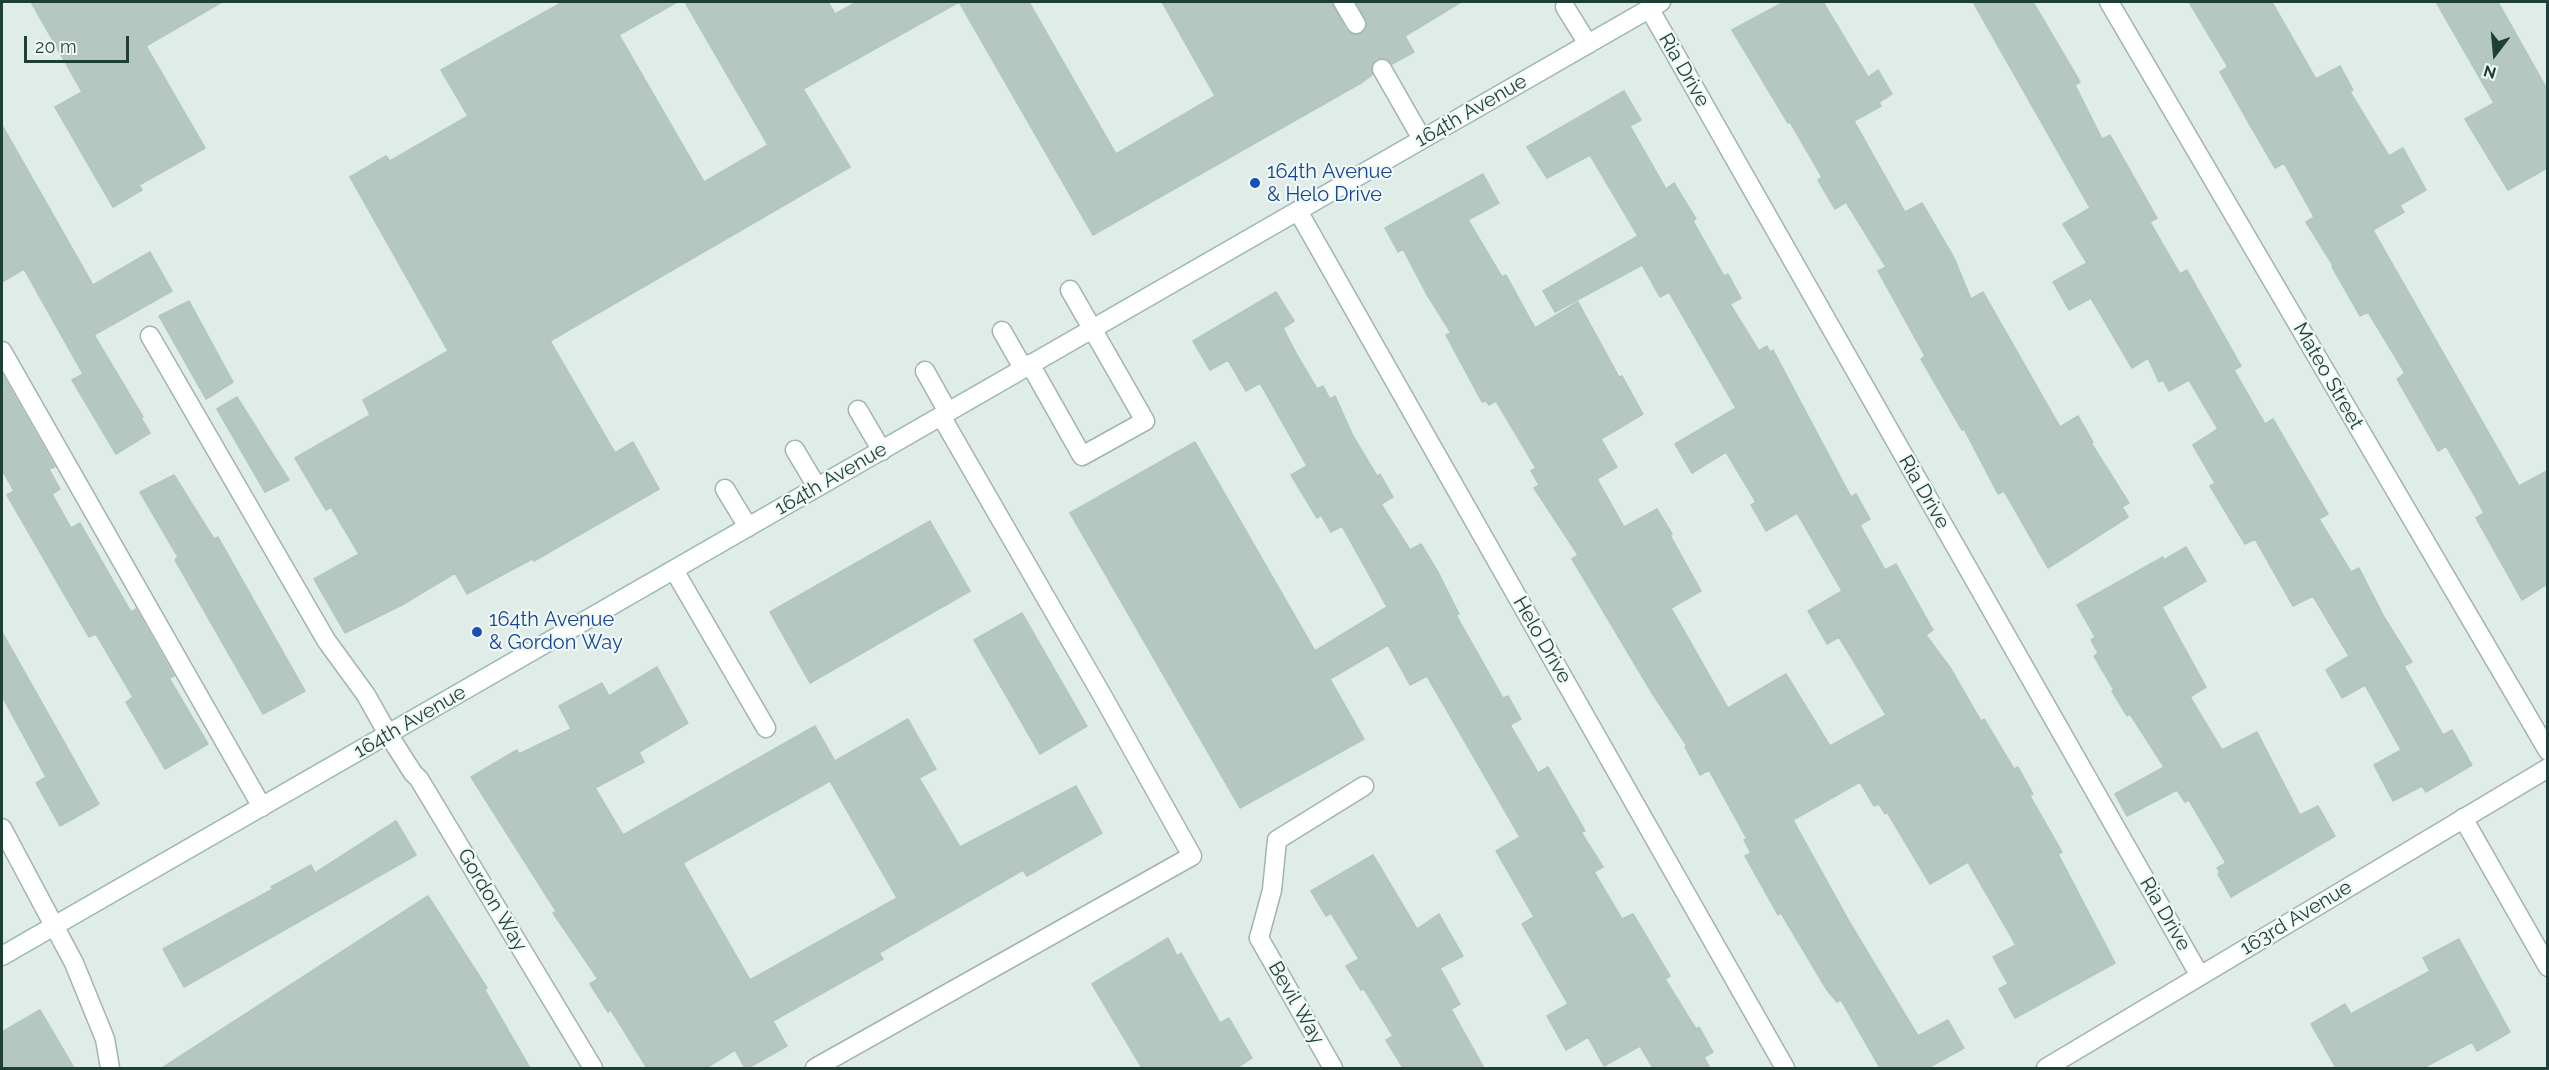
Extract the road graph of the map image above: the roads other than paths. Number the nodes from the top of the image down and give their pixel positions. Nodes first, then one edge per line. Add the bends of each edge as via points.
1 (1343, 2) edge
2 (2109, 2) edge
3 (1655, 5) edge
4 (1565, 7) dead end
5 (1356, 24) dead end
6 (1588, 44) junction
7 (1382, 69) dead end
8 (1422, 139) junction
9 (1298, 211) junction
10 (1070, 290) dead end
11 (1092, 328) junction
12 (1002, 331) dead end
13 (150, 336) dead end
14 (2, 351) edge
15 (1027, 366) junction
16 (925, 371) dead end
17 (858, 410) dead end
18 (945, 414) junction
19 (795, 450) dead end
20 (882, 451) junction
21 (817, 487) junction
22 (724, 489) dead end
23 (748, 527) junction
24 (674, 570) junction
25 (766, 728) dead end
26 (388, 734) junction
27 (2547, 751) edge
28 (2547, 768) edge
29 (1364, 786) dead end
30 (262, 807) junction
31 (2463, 818) junction
32 (2, 828) edge
33 (55, 926) junction
34 (2, 956) edge
35 (2547, 967) edge
36 (2200, 976) junction
37 (110, 1068) edge
38 (593, 1068) edge
39 (815, 1068) edge
40 (1333, 1068) edge
41 (1785, 1068) edge
42 (2046, 1068) edge

1 - 5 street
2 - 27 street, Mateo Street
3 - 6 street, 164th Avenue
3 - 36 street, Ria Drive
4 - 6 street
6 - 8 street, 164th Avenue
7 - 8 street
8 - 9 street, 164th Avenue
9 - 11 street, 164th Avenue
9 - 41 street, Helo Drive
10 - 11 street
11 - 15 street, 164th Avenue
11 - 15 street via 1145,421 1082,456
12 - 15 street
13 - 26 street, Gordon Way via 326,640
14 - 30 street
15 - 18 street, 164th Avenue
16 - 18 street
17 - 20 street
18 - 20 street, 164th Avenue
18 - 39 street via 1192,856
19 - 21 street
20 - 21 street, 164th Avenue
21 - 23 street, 164th Avenue
22 - 23 street
23 - 24 street, 164th Avenue
24 - 25 street
24 - 26 street, 164th Avenue
26 - 30 street, 164th Avenue
26 - 38 street, Gordon Way
28 - 31 street, 163rd Avenue
29 - 40 street, Bevil Way via 1277,840 1272,890 1258,938
30 - 33 street, 164th Avenue
31 - 35 street
31 - 36 street, 163rd Avenue
32 - 33 street
33 - 34 street, 164th Avenue
33 - 37 street via 105,1039
36 - 42 street, 163rd Avenue

